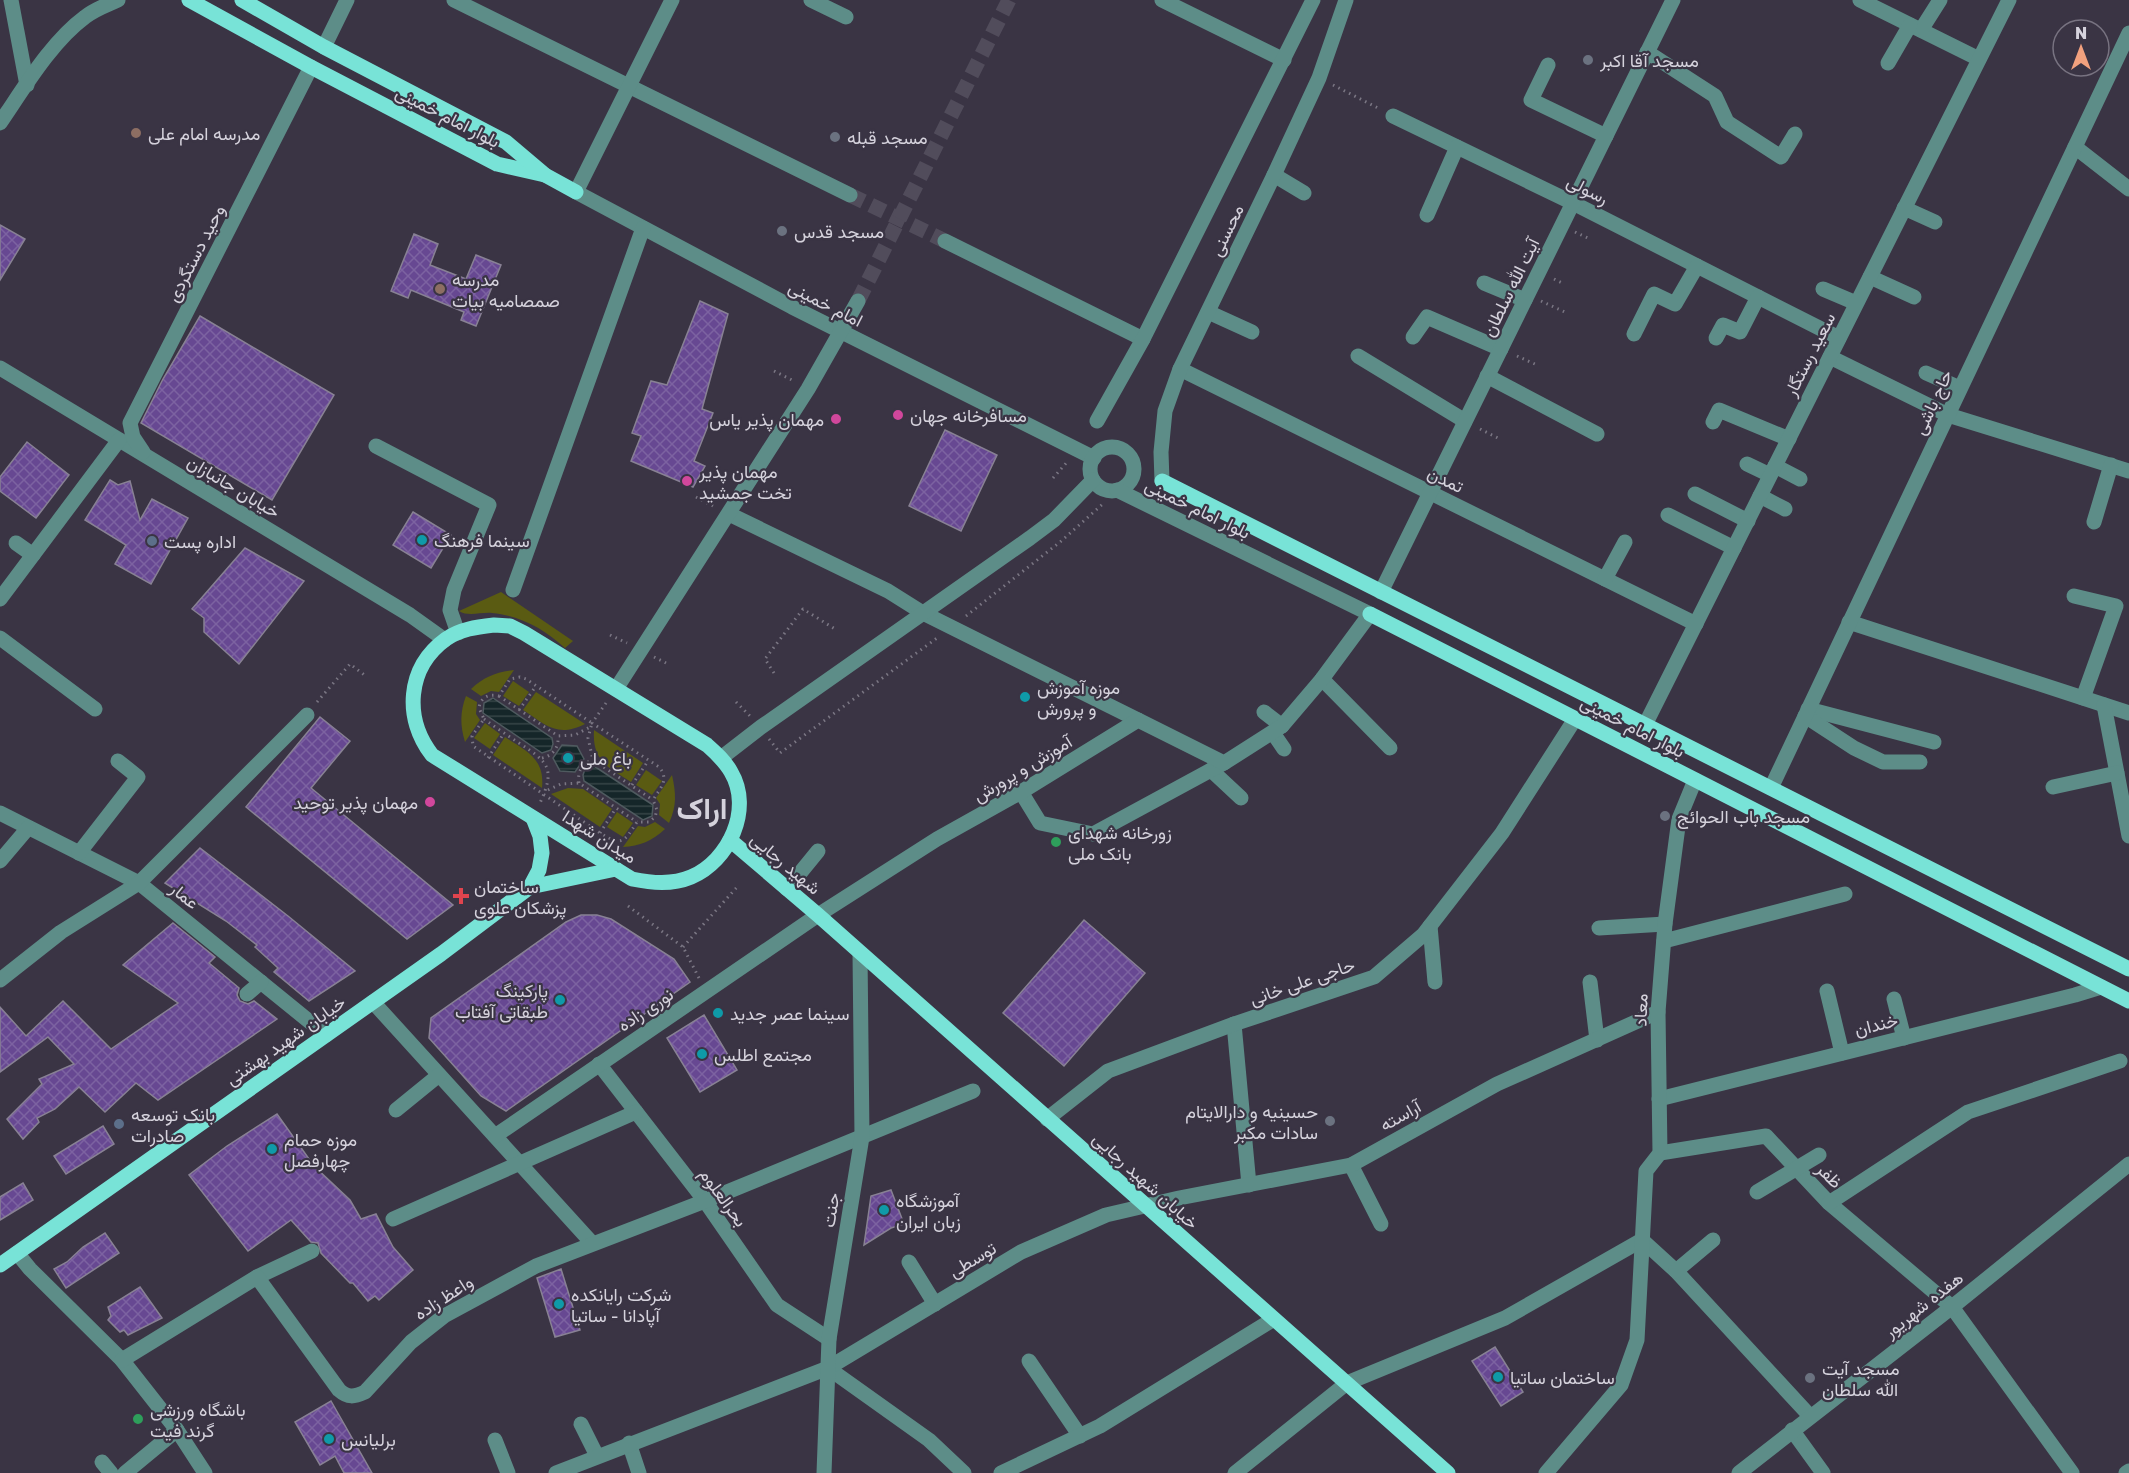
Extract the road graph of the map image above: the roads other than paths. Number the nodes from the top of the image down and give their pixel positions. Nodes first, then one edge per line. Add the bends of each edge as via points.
1 (11, 0) edge
2 (118, 0) edge
3 (189, 0) edge
4 (242, 0) edge
5 (347, 0) edge
6 (454, 0) edge
7 (672, 0) edge
8 (811, 0) edge
9 (1162, 0) edge
10 (1313, 0) edge
11 (1346, 0) edge
12 (1673, 0) edge
13 (1860, 0) edge
14 (1940, 0) edge
15 (2008, 0) edge
16 (846, 17) dead end
17 (1915, 28) junction
18 (2129, 33) edge
19 (324, 47) junction
20 (1647, 52) junction
21 (1979, 59) junction
22 (1284, 60) junction
23 (1888, 63) dead end
24 (1548, 65) dead end
25 (311, 67) junction
26 (27, 85) junction
27 (630, 86) junction
28 (1393, 116) road end
29 (0, 123) edge
30 (1795, 134) dead end
31 (1606, 136) junction
32 (1457, 147) junction
33 (2075, 147) junction
34 (545, 175) junction
35 (1274, 176) junction
36 (2129, 189) edge
37 (576, 192) junction
38 (1304, 193) dead end
39 (850, 195) tunnel mouth
40 (1573, 203) junction
41 (1904, 208) junction
42 (1427, 215) dead end
43 (1935, 222) dead end
44 (643, 228) junction
45 (945, 242) tunnel mouth
46 (1697, 266) junction
47 (1870, 277) junction
48 (1484, 283) dead end
49 (1823, 289) dead end
50 (1526, 297) junction
51 (1758, 297) junction
52 (1914, 297) dead end
53 (858, 301) tunnel mouth
54 (1856, 303) junction
55 (1208, 312) junction
56 (1252, 332) dead end
57 (842, 333) junction
58 (1634, 334) dead end
59 (1413, 337) dead end
60 (1716, 338) dead end
61 (1839, 338) junction
62 (1143, 339) junction
63 (1501, 349) junction
64 (1358, 356) dead end
65 (1830, 357) junction
66 (1180, 369) junction
67 (2, 372) edge
68 (1926, 373) dead end
69 (1487, 376) junction
70 (1960, 388) junction
71 (1948, 415) junction
72 (1098, 421) dead end
73 (1465, 421) junction
74 (1713, 422) dead end
75 (1597, 434) dead end
76 (1789, 439) junction
77 (119, 440) junction
78 (375, 446) dead end
79 (146, 456) junction
80 (1094, 458) junction
81 (1133, 464) junction
82 (1747, 464) dead end
83 (2124, 466) edge
84 (1773, 470) junction
85 (1800, 479) dead end
86 (1093, 480) junction
87 (1162, 482) junction
88 (1117, 490) junction
89 (1430, 493) junction
90 (1695, 494) dead end
91 (1760, 496) junction
92 (1785, 509) dead end
93 (729, 514) junction
94 (1668, 515) dead end
95 (1748, 521) junction
96 (2094, 522) dead end
97 (1626, 542) dead end
98 (16, 543) dead end
99 (1734, 548) junction
100 (33, 555) junction
101 (1605, 579) junction
102 (513, 590) dead end
103 (1381, 592) junction
104 (2074, 596) dead end
105 (0, 599) edge
106 (923, 613) junction
107 (1370, 614) junction
108 (1850, 622) junction
109 (1696, 624) junction
110 (452, 636) junction
111 (0, 638) edge
112 (1322, 679) junction
113 (616, 689) junction
114 (2083, 698) junction
115 (2104, 705) junction
116 (95, 709) dead end
117 (1264, 712) dead end
118 (1807, 713) junction
119 (2129, 713) edge
120 (307, 715) road end
121 (1575, 719) junction
122 (1138, 720) junction
123 (1645, 725) junction
124 (1277, 729) junction
125 (1934, 742) dead end
126 (1390, 748) dead end
127 (1284, 749) dead end
128 (721, 758) junction
129 (118, 761) dead end
130 (1920, 762) dead end
131 (1217, 767) junction
132 (2117, 773) junction
133 (1695, 780) junction
134 (2053, 787) dead end
135 (1771, 788) junction
136 (1021, 792) junction
137 (1241, 798) dead end
138 (0, 813) edge
139 (533, 818) junction
140 (28, 828) junction
141 (2129, 836) edge
142 (730, 840) junction
143 (818, 851) dead end
144 (79, 853) junction
145 (0, 861) edge
146 (616, 869) junction
147 (139, 883) junction
148 (530, 887) junction
149 (787, 889) junction
150 (1845, 894) dead end
151 (818, 915) junction
152 (1665, 924) junction
153 (1430, 926) junction
154 (1599, 928) dead end
155 (1664, 940) junction
156 (860, 953) junction
157 (2129, 969) edge
158 (0, 980) edge
159 (261, 982) junction
160 (1435, 982) dead end
161 (1590, 982) dead end
162 (2102, 987) junction
163 (1827, 991) dead end
164 (247, 994) dead end
165 (1894, 999) dead end
166 (2129, 1001) edge
167 (373, 1002) junction
168 (1658, 1012) junction
169 (1234, 1024) junction
170 (326, 1035) junction
171 (1904, 1038) junction
172 (1597, 1040) junction
173 (1842, 1053) junction
174 (2120, 1061) dead end
175 (599, 1064) junction
176 (439, 1075) junction
177 (973, 1091) dead end
178 (1659, 1099) junction
179 (396, 1110) dead end
180 (636, 1112) junction
181 (1047, 1119) junction
182 (495, 1136) junction
183 (862, 1137) junction
184 (1660, 1153) junction
185 (1819, 1155) dead end
186 (519, 1163) junction
187 (2129, 1164) edge
188 (1351, 1165) junction
189 (1797, 1168) junction
190 (1249, 1185) junction
191 (1757, 1192) dead end
192 (705, 1201) junction
193 (1829, 1203) junction
194 (1145, 1205) junction
195 (393, 1219) dead end
196 (1381, 1224) dead end
197 (1642, 1240) junction
198 (1713, 1240) dead end
199 (592, 1243) junction
200 (312, 1251) dead end
201 (6, 1258) edge
202 (909, 1262) dead end
203 (1677, 1271) junction
204 (257, 1277) junction
205 (935, 1304) junction
206 (1952, 1306) junction
207 (1274, 1319) junction
208 (830, 1339) junction
209 (122, 1360) junction
210 (1029, 1361) dead end
211 (828, 1368) junction
212 (1347, 1383) junction
213 (1810, 1416) junction
214 (581, 1424) dead end
215 (177, 1430) junction
216 (1792, 1430) junction
217 (1080, 1436) junction
218 (495, 1440) dead end
219 (628, 1443) junction
220 (591, 1463) edge
221 (125, 1473) edge
222 (205, 1473) edge
223 (508, 1473) edge
224 (556, 1473) edge
225 (639, 1473) edge
226 (824, 1473) edge
227 (964, 1473) edge
228 (1001, 1473) edge
229 (1235, 1473) edge
230 (1448, 1473) edge
231 (1546, 1473) edge
232 (1739, 1473) edge
233 (1824, 1473) edge
234 (2072, 1473) edge

1 - 26 street
2 - 26 street via 83,18
3 - 25 main road, بلوار امام خمینی
4 - 19 main road, بلوار امام خمینی
5 - 19 street
6 - 27 street
7 - 27 street
8 - 16 street
9 - 22 street
10 - 22 street
11 - 35 street, محسنی via 1319,78
12 - 20 street, آیت الله سلطان
13 - 17 street
14 - 17 street
15 - 21 street, سعید رستگار
17 - 21 street
17 - 23 street
18 - 33 street, حاج باشی
19 - 34 main road, بلوار امام خمینی via 506,142
20 - 30 street via 1715,96 1727,122 1781,156
20 - 31 street, آیت الله سلطان
21 - 41 street, سعید رستگار
22 - 62 street
24 - 31 street via 1531,100
25 - 34 main road, بلوار امام خمینی via 497,164
25 - 79 street, وحید دستگردی via 166,364 130,423 133,437
26 - 29 street
27 - 37 street
27 - 39 street
28 - 32 street, رسولی
31 - 40 street, آیت الله سلطان
32 - 40 street, رسولی
32 - 42 street
33 - 36 street
33 - 70 street, حاج باشی
34 - 37 main road, امام خمینی
35 - 38 street
35 - 55 street, محسنی
37 - 44 street, امام خمینی
40 - 46 street, رسولی
40 - 50 street, آیت الله سلطان
41 - 43 street
41 - 47 street, سعید رستگار
44 - 57 street, امام خمینی
44 - 102 street
45 - 62 street
46 - 51 street, رسولی
46 - 58 street via 1675,304 1654,294
47 - 52 street
47 - 54 street, سعید رستگار
48 - 50 street
49 - 54 street
50 - 63 street, آیت الله سلطان
51 - 60 street via 1740,332 1723,325
51 - 61 street, رسولی
53 - 57 street
54 - 61 street, سعید رستگار
55 - 56 street
55 - 66 street, محسنی
57 - 80 street, امام خمینی
57 - 93 street
59 - 63 street via 1427,317
61 - 65 street, سعید رستگار
62 - 72 street
63 - 69 street, آیت الله سلطان
64 - 73 street
65 - 71 street
65 - 76 street, سعید رستگار
66 - 87 street, محسنی via 1165,411
66 - 89 street, تمدن
67 - 77 street, خیابان جانبازان
68 - 70 street
69 - 73 street, آیت الله سلطان
69 - 75 street
70 - 71 street, حاج باشی
71 - 83 street
71 - 108 street, حاج باشی
73 - 89 street, آیت الله سلطان
74 - 76 street via 1719,410
76 - 84 street, سعید رستگار
77 - 79 street, خیابان جانبازان
77 - 100 street
78 - 110 street via 489,505 454,590 450,610
79 - 110 street, خیابان جانبازان via 410,615
80 - 81 street via 1113,447 1124,451
80 - 86 street
81 - 87 street, بلوار امام خمینی
81 - 88 street via 1128,485
82 - 84 street
83 - 96 street
84 - 85 street
84 - 91 street, سعید رستگار
86 - 88 street via 1101,488
86 - 106 street via 1054,520
87 - 103 main road, بلوار امام خمینی
88 - 107 street, بلوار امام خمینی
89 - 101 street, تمدن
89 - 103 street, آیت الله سلطان
90 - 95 street
91 - 92 street
91 - 95 street, سعید رستگار
93 - 106 street via 888,591
93 - 113 street
94 - 99 street
95 - 99 street, سعید رستگار
97 - 101 street
98 - 100 street
99 - 109 street, سعید رستگار
100 - 105 street
101 - 109 street, تمدن
103 - 123 main road, بلوار امام خمینی
104 - 114 street via 2116,606
106 - 122 street
106 - 128 street
107 - 112 street
107 - 121 main road, بلوار امام خمینی
108 - 114 street
108 - 118 street, حاج باشی
109 - 123 street, سعید رستگار
110 - 113 main road, میدان شهدا via 472,627 510,626
110 - 139 main road, میدان شهدا via 432,652 415,683 413,717 422,743 432,755
111 - 116 street
112 - 124 street
112 - 126 street
113 - 128 main road, میدان شهدا via 707,745
114 - 115 street
115 - 119 street
115 - 132 street
117 - 124 street
118 - 125 street
118 - 130 street via 1854,748 1883,762
118 - 135 street, حاج باشی
120 - 147 street via 244,766
121 - 133 main road, بلوار امام خمینی
121 - 153 street, حاجی علی خانی via 1503,833
122 - 131 street
122 - 136 street, آموزش و پرورش
123 - 135 main road, بلوار امام خمینی
124 - 127 street
124 - 131 street
128 - 142 main road, میدان شهدا via 738,791 739,809
129 - 144 street via 138,777
131 - 136 street via 1093,834 1040,823
131 - 137 street
132 - 134 street
132 - 141 street
133 - 152 street, معاد via 1679,819
133 - 162 main road, بلوار امام خمینی
135 - 157 main road, بلوار امام خمینی
136 - 151 street, آموزش و پرورش via 933,834
138 - 140 street, عمار
139 - 146 main road, میدان شهدا
139 - 148 main road via 542,853
140 - 144 street, عمار
140 - 145 street
142 - 146 main road, میدان شهدا via 707,868 672,882 632,879
142 - 149 main road, شهید رجایی
143 - 149 street
144 - 147 street, عمار
146 - 148 main road
147 - 158 street via 61,932
147 - 159 street, عمار
148 - 167 main road, خیابان شهید بهشتی
149 - 151 main road, شهید رجایی
150 - 155 street
151 - 156 main road, خیابان شهید رجایی
151 - 175 street, نوری زاده
152 - 154 street
152 - 155 street, معاد
153 - 160 street
153 - 169 street, حاجی علی خانی via 1374,977
155 - 168 street, معاد
156 - 181 main road, خیابان شهید رجایی
156 - 183 street, جنت
159 - 164 street
159 - 170 street, عمار
161 - 172 street
162 - 166 main road, بلوار امام خمینی
162 - 171 street, خندان
163 - 173 street
165 - 171 street
167 - 170 main road, خیابان شهید بهشتی
167 - 176 street
168 - 172 street, آراسته
168 - 178 street, معاد
169 - 181 street, حاجی علی خانی via 1108,1071
169 - 190 street
170 - 201 main road, خیابان شهید بهشتی
171 - 173 street, خندان
172 - 188 street, آراسته via 1497,1084
173 - 178 street, خندان
174 - 193 street via 1968,1112
175 - 180 street, بحرالعلوم
175 - 182 street, نوری زاده
176 - 179 street
176 - 182 street
177 - 183 street, واعظ زاده
178 - 184 street, معاد
180 - 186 street
180 - 192 street, بحرالعلوم
181 - 194 main road, خیابان شهید رجایی
182 - 186 street
183 - 192 street, واعظ زاده
183 - 208 street, جنت
184 - 189 street, ظفر via 1766,1136
184 - 197 street via 1646,1170
185 - 189 street
186 - 195 street
186 - 199 street
187 - 206 street, هفده شهریور
188 - 190 street, آراسته
188 - 196 street
189 - 191 street
189 - 193 street, ظفر
190 - 194 street, آراسته
192 - 199 street, واعظ زاده
192 - 208 street, بحرالعلوم via 777,1305
193 - 206 street, ظفر
194 - 205 street, توسطی via 1106,1215 1021,1252
194 - 207 main road, خیابان شهید رجایی
197 - 203 street
197 - 212 street via 1505,1318
197 - 231 street via 1637,1340 1621,1385
198 - 203 street
199 - 204 street, واعظ زاده via 536,1266 444,1316 411,1342 365,1392 356,1396 346,1396 339,1390
200 - 204 street
201 - 209 street via 30,1269
202 - 205 street
203 - 213 street
204 - 209 street
205 - 211 street, توسطی
206 - 213 street, هفده شهریور
206 - 234 street, ظفر
207 - 212 main road, خیابان شهید رجایی
207 - 217 street
208 - 211 street, جنت
209 - 215 street
210 - 217 street
211 - 219 street, توسطی
211 - 226 street, جنت
211 - 227 street via 929,1440
212 - 229 street
212 - 230 main road, خیابان شهید رجایی
213 - 216 street, هفده شهریور
214 - 220 street
215 - 221 street
215 - 222 street
216 - 232 street, هفده شهریور
216 - 233 street
217 - 228 street
218 - 223 street
219 - 220 street, توسطی
219 - 225 street
220 - 224 street, توسطی

